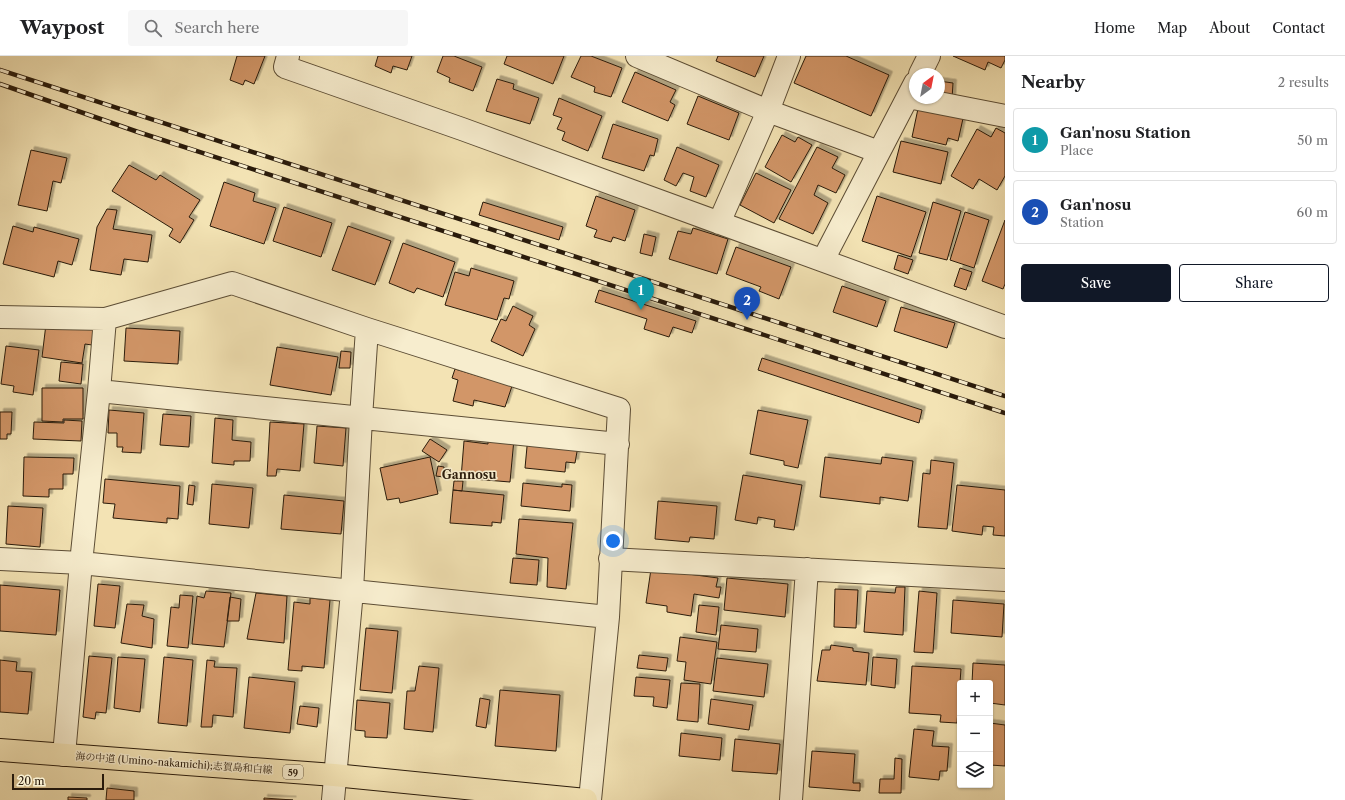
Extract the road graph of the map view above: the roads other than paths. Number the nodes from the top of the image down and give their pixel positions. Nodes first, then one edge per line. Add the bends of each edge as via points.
1 (288, 56) edge
2 (638, 56) edge
3 (789, 56) edge
4 (929, 56) edge
5 (923, 68) edge
6 (909, 96) edge
7 (945, 99) edge
8 (768, 111) junction
9 (1005, 116) edge
10 (879, 152) junction
11 (719, 223) junction
12 (823, 260) junction
13 (0, 317) edge
14 (105, 319) junction
15 (1005, 327) edge
16 (367, 329) junction
17 (100, 391) junction
18 (361, 418) junction
19 (618, 444) junction
20 (0, 559) edge
21 (610, 559) junction
22 (81, 563) junction
23 (807, 569) junction
24 (1005, 580) edge
25 (352, 591) junction
26 (608, 617) junction
27 (0, 750) edge
28 (64, 755) junction
29 (334, 775) junction
30 (333, 800) edge
31 (586, 800) edge
32 (590, 800) edge
33 (791, 800) edge

1 - 11 street via 285,67
2 - 8 street
3 - 8 street
4 - 5 street
6 - 10 street
7 - 9 street
8 - 10 street
8 - 11 street
10 - 12 street
11 - 12 street
12 - 15 street
13 - 14 street
14 - 16 street via 232,283
14 - 17 street
16 - 18 street
16 - 19 street via 619,409
17 - 18 street
17 - 22 street
18 - 19 street
18 - 25 street
19 - 21 street
20 - 22 street
21 - 23 street
21 - 26 street
22 - 25 street
22 - 28 street
23 - 24 street
23 - 33 street
25 - 26 street
25 - 29 street
26 - 32 street
27 - 28 main road, 海の中道 (Umino-nakamichi);志賀島和白線 / 59
28 - 29 main road, 海の中道 (Umino-nakamichi);志賀島和白線 / 59
29 - 30 street
29 - 31 main road, 海の中道 (Umino-nakamichi);志賀島和白線 / 59

